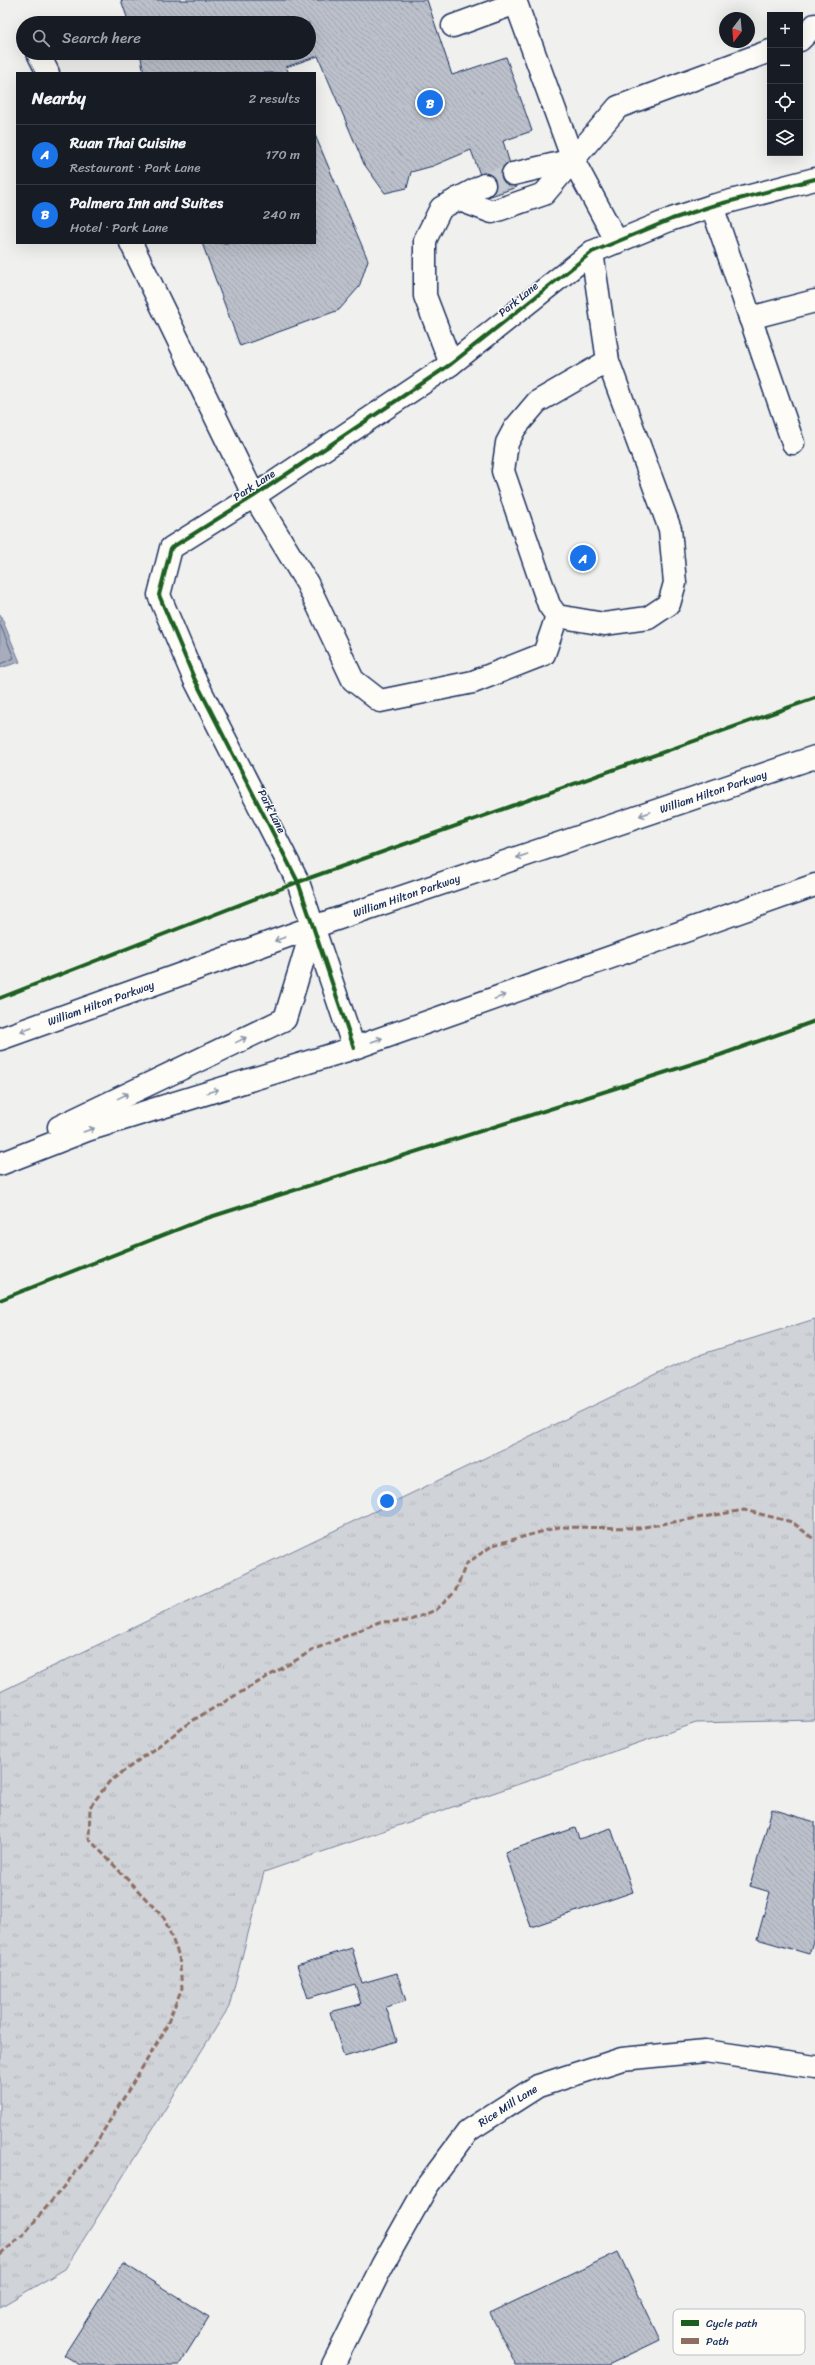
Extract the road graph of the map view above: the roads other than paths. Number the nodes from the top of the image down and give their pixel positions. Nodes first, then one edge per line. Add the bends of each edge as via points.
1 (520, 2) edge
2 (815, 25) edge
3 (453, 26) dead end
4 (803, 37) edge
5 (767, 52) edge
6 (42, 60) edge
7 (48, 72) edge
8 (572, 160) junction
9 (513, 174) tunnel mouth
10 (815, 179) edge
11 (484, 185) tunnel mouth
12 (457, 199) junction
13 (712, 206) junction
14 (617, 242) junction
15 (131, 244) edge
16 (592, 252) junction
17 (815, 300) edge
18 (750, 318) junction
19 (608, 361) junction
20 (451, 364) junction
21 (794, 443) dead end
22 (254, 496) junction
23 (557, 616) junction
24 (815, 757) edge
25 (815, 885) edge
26 (313, 927) junction
27 (0, 1040) edge
28 (354, 1048) junction
29 (0, 1156) edge
30 (0, 1164) edge
31 (815, 2066) edge
32 (333, 2365) edge

1 - 3 main road
1 - 8 main road
2 - 4 main road
5 - 8 main road via 618,107
6 - 7 main road
8 - 9 main road
8 - 12 main road via 544,194 492,212
8 - 14 main road
10 - 13 main road, Park Lane
11 - 12 main road
12 - 20 main road via 441,208 425,240 425,296
13 - 14 main road, Park Lane
13 - 18 main road
14 - 16 main road, Park Lane
15 - 22 main road
16 - 19 main road
16 - 20 main road, Park Lane
17 - 18 main road
18 - 21 main road
19 - 23 main road via 537,402 515,428 507,443 503,470 549,605
19 - 23 main road via 670,529 675,583 669,604 648,618 604,624
20 - 22 main road, Park Lane
22 - 23 main road via 307,583 353,680 380,701 473,682 544,654
22 - 26 main road, Park Lane via 171,548 159,595 194,678 298,882
24 -> 26 main road, William Hilton Parkway
28 -> 25 main road
26 -> 27 main road, William Hilton Parkway
26 - 28 main road, Park Lane
29 -> 26 main road via 285,1019
30 -> 28 main road via 87,1130
31 - 32 main road, Rice Mill Lane via 705,2051 622,2059 538,2086 469,2130 427,2186 382,2266

